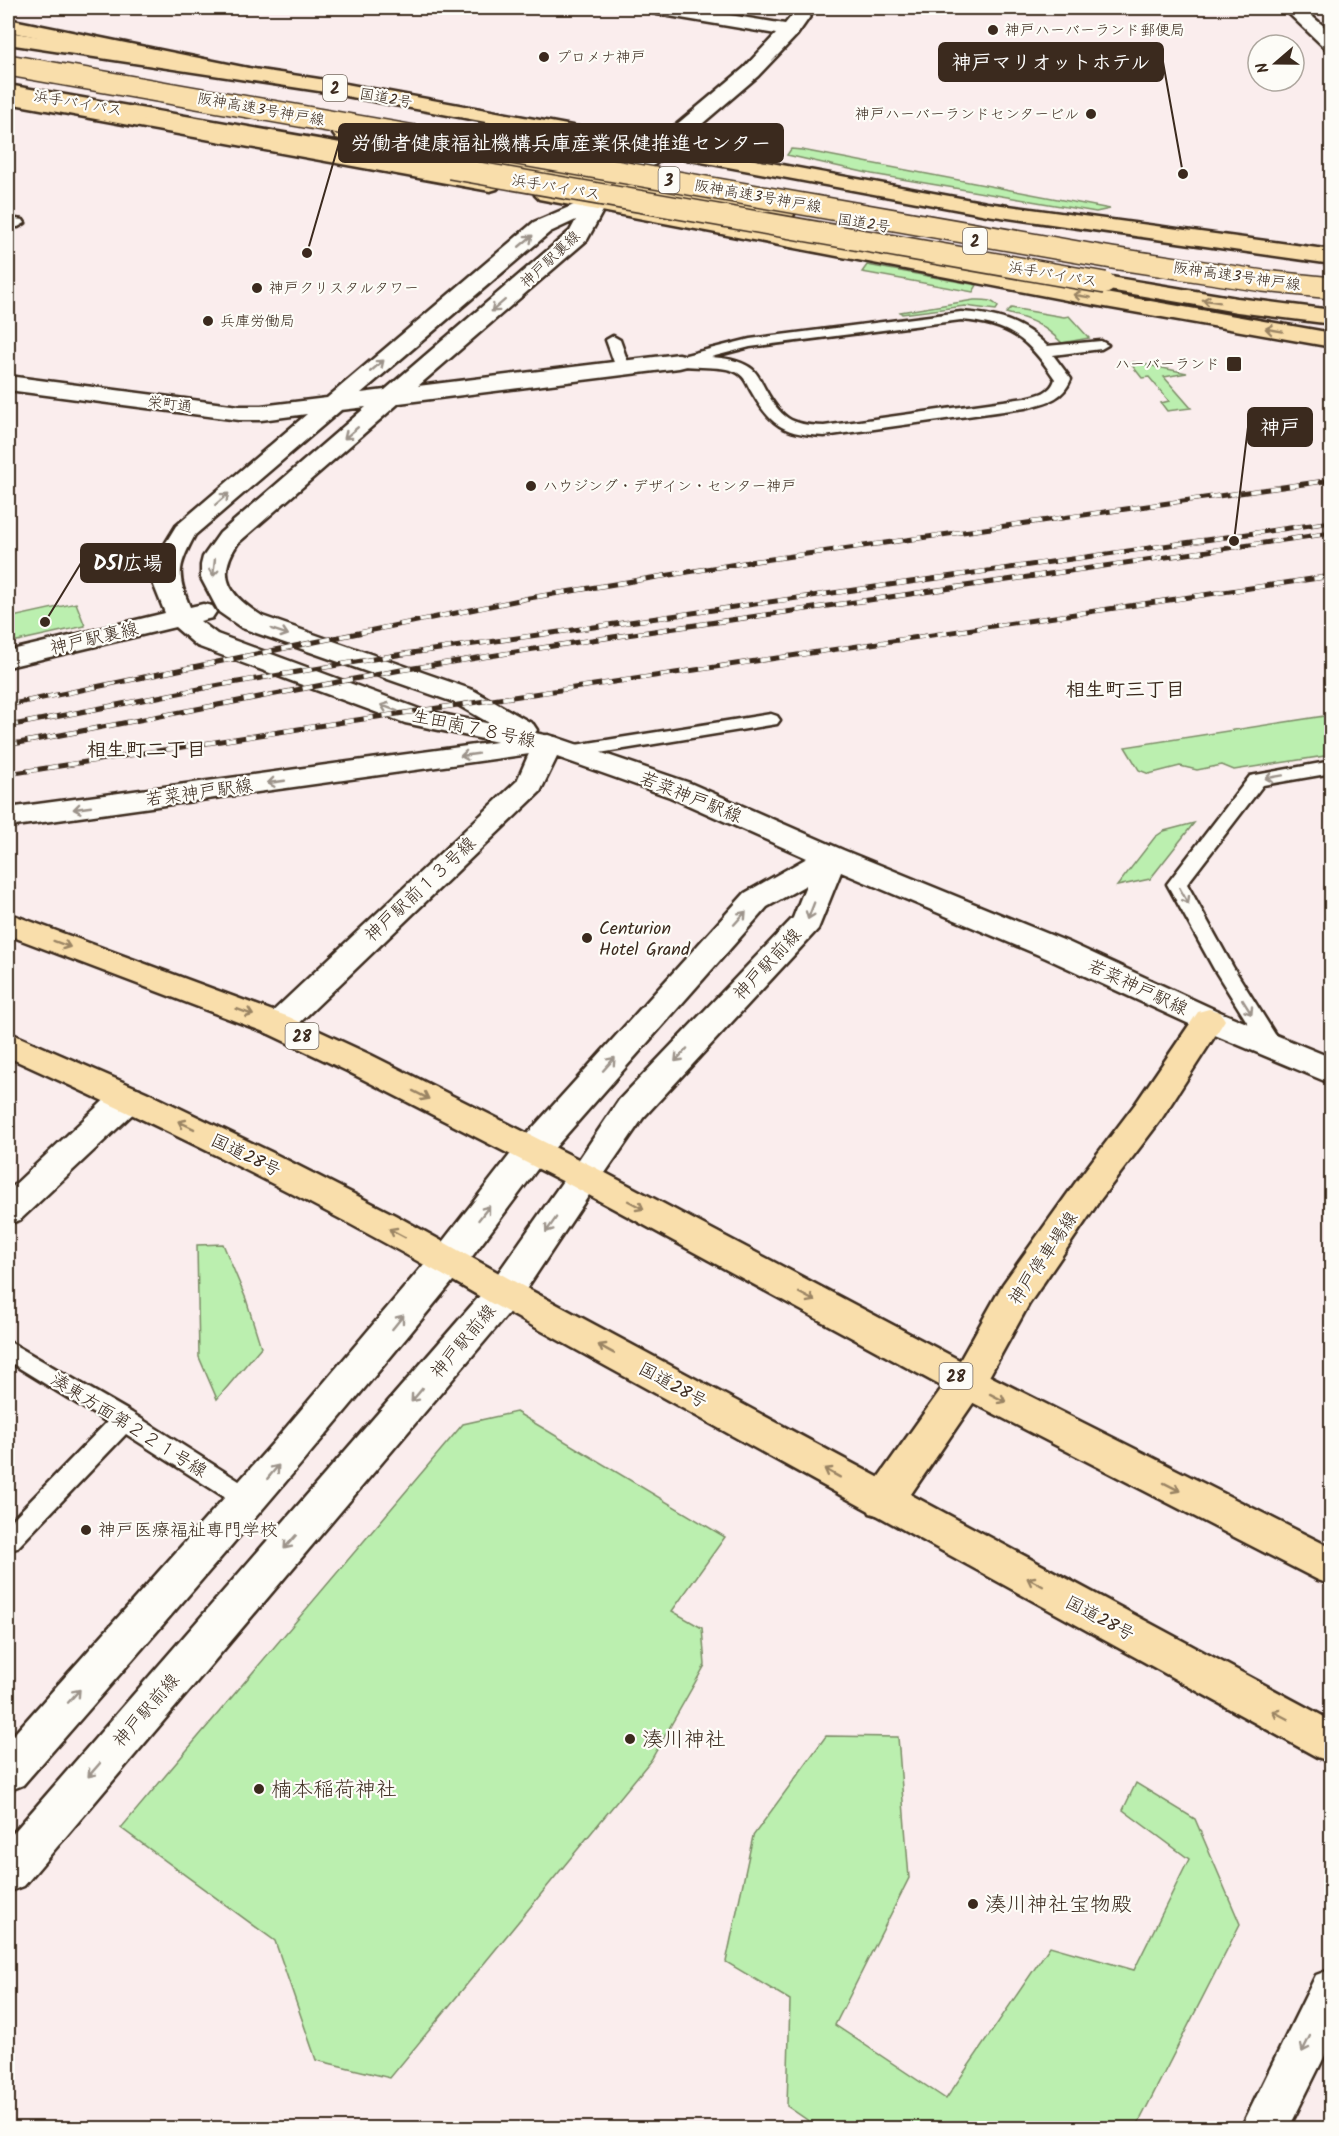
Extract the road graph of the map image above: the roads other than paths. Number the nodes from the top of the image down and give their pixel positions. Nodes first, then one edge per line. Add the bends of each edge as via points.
1 (657, 8) edge
2 (807, 8) edge
3 (1292, 8) edge
4 (9, 27) edge
5 (790, 31) junction
6 (1332, 44) edge
7 (8, 50) edge
8 (8, 64) edge
9 (8, 73) edge
10 (8, 91) edge
11 (8, 97) edge
12 (661, 148) junction
13 (619, 184) junction
14 (596, 204) junction
15 (1332, 257) edge
16 (1332, 267) edge
17 (1332, 288) edge
18 (1332, 294) edge
19 (1332, 317) edge
20 (613, 340) dead end
21 (1332, 340) edge
22 (1101, 345) dead end
23 (1045, 351) junction
24 (679, 361) junction
25 (623, 368) junction
26 (8, 383) edge
27 (396, 396) junction
28 (332, 404) junction
29 (228, 606) junction
30 (181, 618) junction
31 (8, 659) edge
32 (771, 720) dead end
33 (559, 748) junction
34 (1332, 767) edge
35 (8, 818) edge
36 (832, 857) junction
37 (8, 924) edge
38 (1209, 1020) junction
39 (279, 1024) junction
40 (8, 1044) edge
41 (1271, 1044) junction
42 (1332, 1072) edge
43 (128, 1098) junction
44 (532, 1151) junction
45 (584, 1177) junction
46 (8, 1211) edge
47 (449, 1260) junction
48 (504, 1293) junction
49 (8, 1350) edge
50 (967, 1382) junction
51 (124, 1420) junction
52 (249, 1500) junction
53 (884, 1501) junction
54 (8, 1540) edge
55 (1332, 1568) edge
56 (1332, 1743) edge
57 (8, 1771) edge
58 (8, 1871) edge
59 (1332, 1991) edge
60 (1264, 2128) edge

1 - 5 street
2 - 5 street
3 - 6 street
4 - 12 main road, 国道2号 / 2
4 - 12 main road via 616,127
5 - 12 street via 751,72
7 - 16 main road, 阪神高速3号神戸線 / 3 via 1124,240
8 - 17 main road, 阪神高速3号神戸線 / 3, bridge via 1100,256
9 - 13 main road, 国道2号 / 2
19 -> 10 main road, 浜手バイパス / 2, bridge via 1105,283
11 - 14 main road
12 - 13 street
12 - 15 main road, 国道2号 / 2 via 987,209
13 - 14 street
13 - 18 main road, 国道2号 / 2
21 -> 14 main road
14 -> 27 street, 神戸駅裏線 via 579,235
28 -> 14 street, 神戸駅裏線 via 542,227
20 - 25 lane
22 - 23 lane
23 - 24 lane via 1016,326 962,316 750,343
23 - 24 lane via 1063,378 1061,388 1048,398 824,431 792,428 780,422 748,373 734,366
24 - 25 street, 栄町通
25 - 27 street, 栄町通
26 - 28 street, 栄町通 via 239,412
27 - 28 street, 栄町通
27 -> 29 street, 神戸駅裏線 via 229,538 216,556 212,575
30 -> 28 street, 神戸駅裏線 via 166,583 170,557 185,531
29 - 30 street, 神戸駅裏線
29 -> 33 street, 生田南７８号線 via 252,622 463,696
30 - 31 street, 神戸駅裏線
33 -> 30 street, 生田南７８号線 via 415,717 207,640
32 - 33 lane
33 -> 35 street, 若菜神戸駅線
33 - 36 street, 若菜神戸駅線 via 680,790
33 - 39 street, 神戸駅前１３号線 via 530,785
34 -> 41 lane via 1257,780 1177,884
36 - 38 street, 若菜神戸駅線 via 1057,950
44 -> 36 street via 756,900
36 -> 45 street, 神戸駅前線 via 807,922 631,1108
37 -> 39 main road, 28
38 - 41 street, 若菜神戸駅線
38 - 50 main road, 神戸停車場線 via 1148,1112 1016,1294
39 -> 44 main road, 28
40 - 43 main road, 国道28号
41 - 42 street, 若菜神戸駅線
43 - 46 street
47 -> 43 main road, 国道28号 via 256,1159
44 - 45 main road, 28
47 -> 44 street
45 -> 48 street, 神戸駅前線
45 -> 50 main road, 28
47 - 48 main road, 国道28号
52 -> 47 street
53 -> 48 main road, 国道28号
48 -> 58 street, 神戸駅前線
49 - 51 lane, 湊東方面第２２１号線
50 - 53 main road, 神戸停車場線
50 -> 55 main road, 28
51 - 52 lane, 湊東方面第２２１号線
51 - 54 lane
57 -> 52 street
56 -> 53 main road, 国道28号
59 -> 60 street

